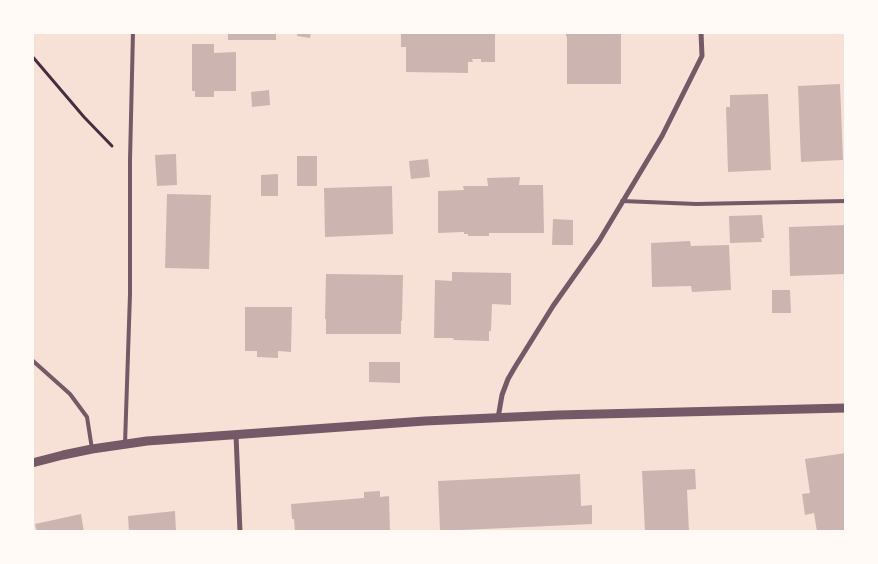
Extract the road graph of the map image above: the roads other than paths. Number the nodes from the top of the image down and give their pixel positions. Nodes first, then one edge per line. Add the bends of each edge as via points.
1 (133, 32) edge
2 (701, 32) edge
3 (622, 201) junction
4 (846, 201) edge
5 (32, 360) edge
6 (846, 408) edge
7 (498, 418) junction
8 (236, 435) junction
9 (125, 444) junction
10 (92, 449) junction
11 (32, 463) edge
12 (240, 532) edge

1 - 9 lane
2 - 3 street via 702,56 698,66 662,136
3 - 4 lane via 696,204
3 - 7 street via 514,367 502,395
5 - 10 lane via 70,394 87,417
6 - 7 street
7 - 8 street
8 - 9 street
8 - 12 street
9 - 10 street
10 - 11 street

